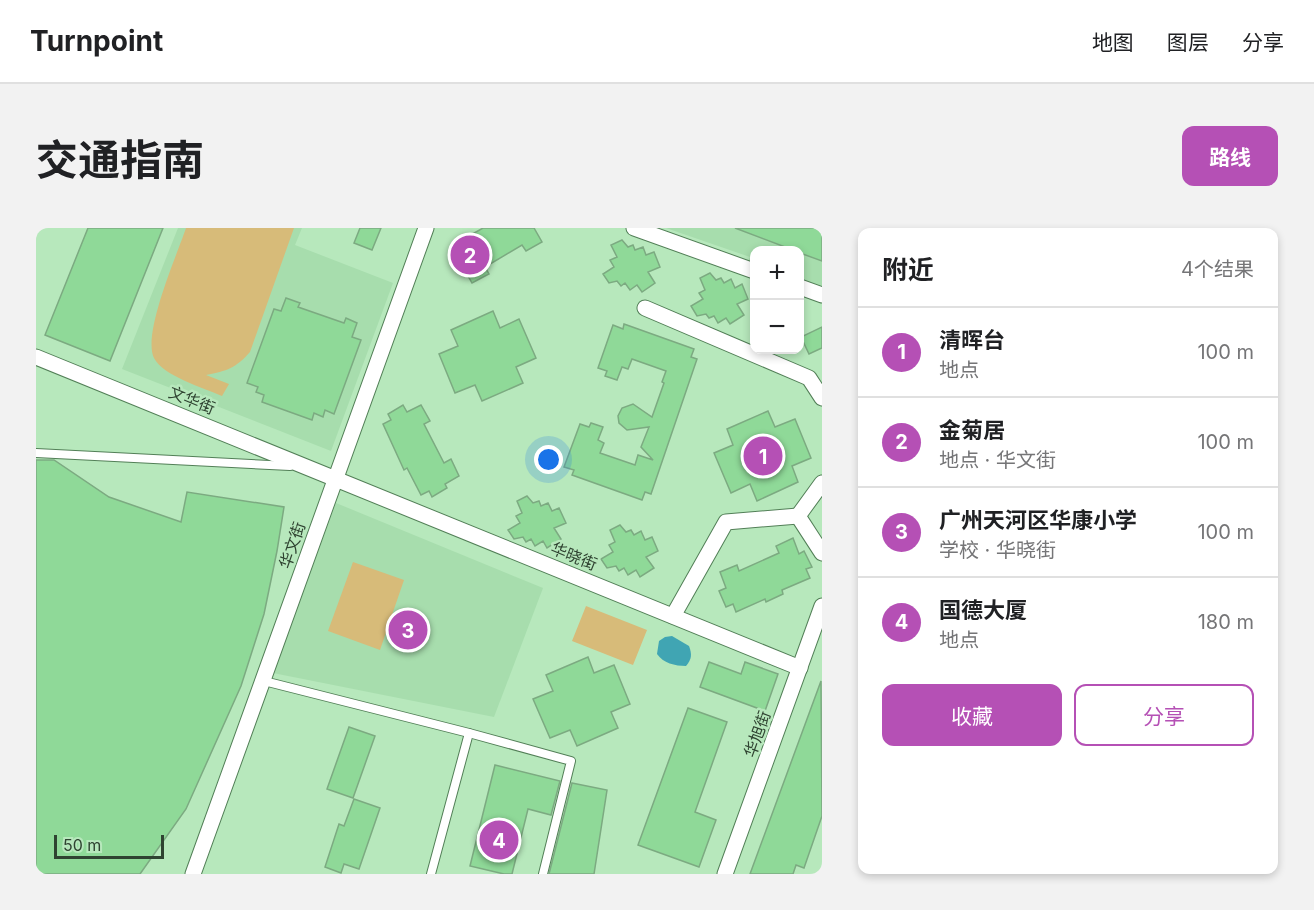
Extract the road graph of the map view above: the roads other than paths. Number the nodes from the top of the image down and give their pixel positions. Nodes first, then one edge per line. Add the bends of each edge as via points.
1 (426, 228) edge
2 (634, 228) edge
3 (750, 270) edge
4 (804, 288) edge
5 (822, 295) edge
6 (645, 308) dead end
7 (36, 357) edge
8 (822, 398) edge
9 (36, 453) edge
10 (309, 467) junction
11 (334, 477) junction
12 (822, 483) edge
13 (798, 516) junction
14 (822, 554) edge
15 (822, 606) edge
16 (673, 616) junction
17 (800, 668) junction
18 (264, 681) junction
19 (470, 733) junction
20 (194, 874) edge
21 (431, 874) edge
22 (543, 874) edge
23 (725, 874) edge

1 - 11 street, 华文街
2 - 3 street
4 - 5 street
6 - 8 street via 809,378
7 - 10 street, 文华街
9 - 10 lane
10 - 11 street, 文华街
11 - 16 street, 华晓街
11 - 18 street, 华文街
12 - 13 street
13 - 14 street
13 - 16 street via 726,522
15 - 17 street, 华旭街
16 - 17 street, 华晓街
17 - 23 street, 华旭街
18 - 19 lane
18 - 20 street, 华文街
19 - 21 lane
19 - 22 lane via 571,761

